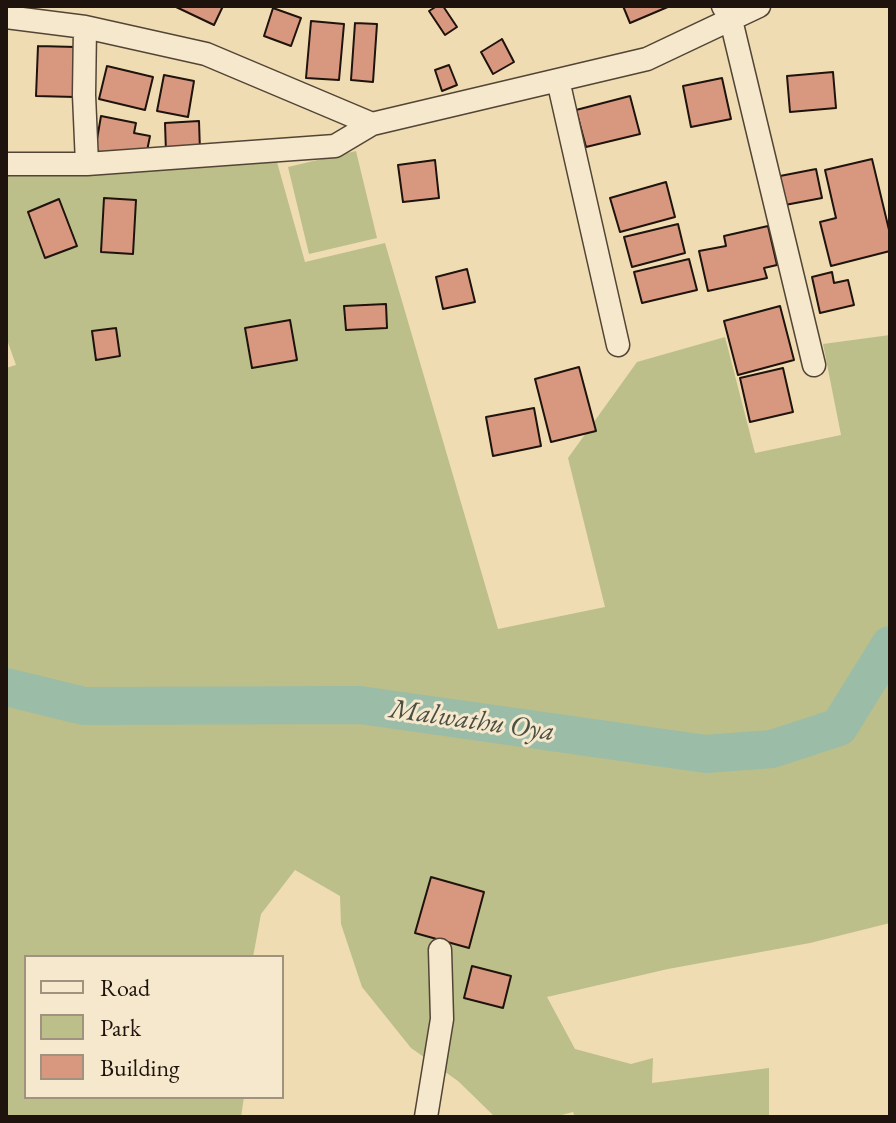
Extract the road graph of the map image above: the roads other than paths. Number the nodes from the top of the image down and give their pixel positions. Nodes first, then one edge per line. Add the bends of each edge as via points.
1 (759, 6) edge
2 (727, 13) edge
3 (6, 17) edge
4 (85, 27) junction
5 (558, 80) junction
6 (372, 124) junction
7 (6, 164) edge
8 (87, 164) junction
9 (618, 345) dead end
10 (814, 365) dead end
11 (440, 950) dead end
12 (426, 1117) edge

1 - 2 street
2 - 5 street via 647,59
2 - 10 street
3 - 4 street
4 - 6 street via 206,54
4 - 8 street
5 - 6 street
5 - 9 street
6 - 8 street via 335,146
7 - 8 street
11 - 12 street via 442,1019

